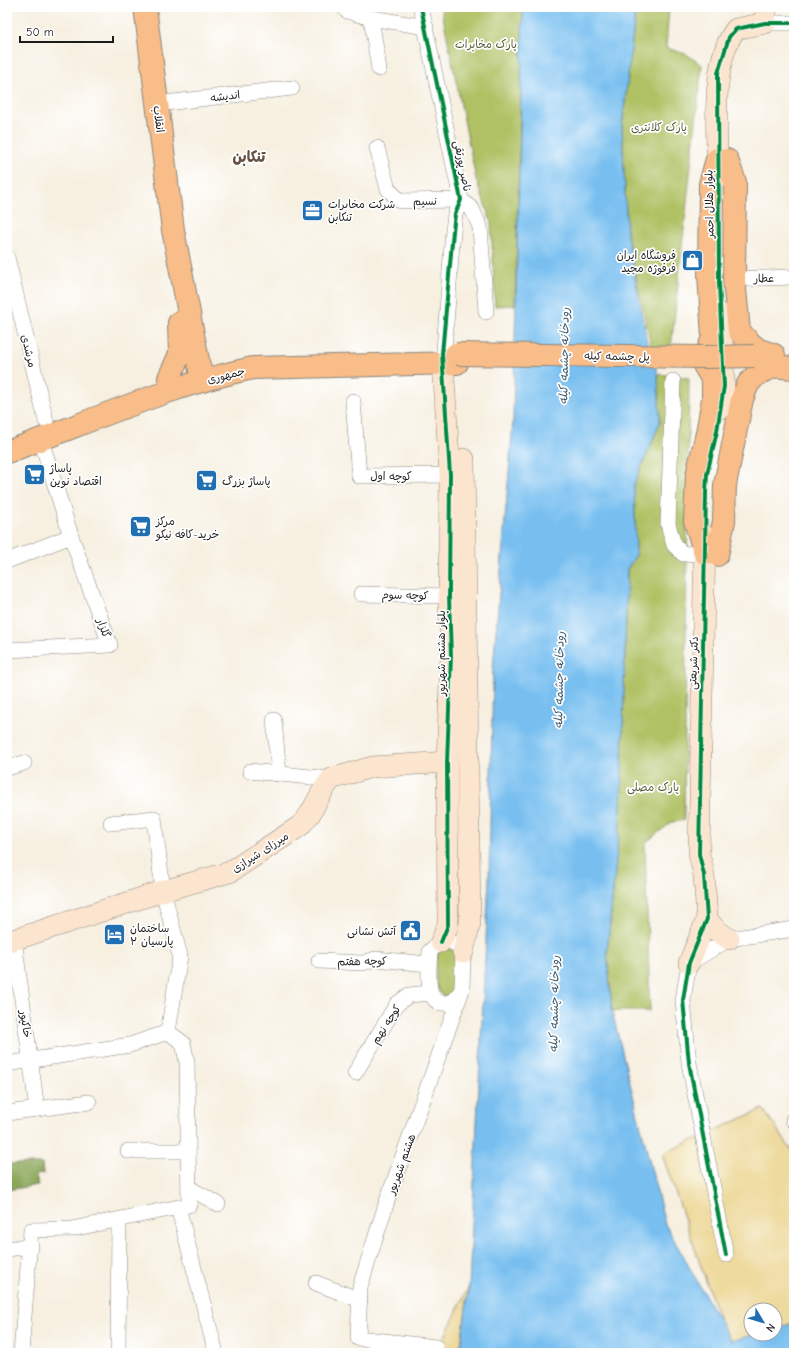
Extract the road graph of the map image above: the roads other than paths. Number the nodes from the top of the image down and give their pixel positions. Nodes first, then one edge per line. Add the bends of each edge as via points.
1 (145, 7) edge
2 (344, 7) edge
3 (421, 7) edge
4 (766, 15) edge
5 (371, 18) junction
6 (794, 23) edge
7 (426, 26) junction
8 (379, 69) dead end
9 (292, 88) dead end
10 (157, 104) junction
11 (377, 148) dead end
12 (722, 160) junction
13 (461, 200) junction
14 (174, 230) junction
15 (7, 257) edge
16 (794, 277) edge
17 (734, 279) junction
18 (486, 312) dead end
19 (450, 359) junction
20 (751, 361) edge
21 (200, 374) junction
22 (169, 378) junction
23 (673, 381) dead end
24 (353, 401) dead end
25 (44, 430) junction
26 (7, 435) edge
27 (7, 452) edge
28 (454, 463) junction
29 (71, 536) junction
30 (711, 554) junction
31 (7, 561) edge
32 (361, 594) dead end
33 (449, 596) junction
34 (7, 650) edge
35 (274, 720) dead end
36 (24, 762) dead end
37 (448, 762) junction
38 (7, 768) edge
39 (250, 771) dead end
40 (279, 774) junction
41 (331, 779) junction
42 (111, 823) dead end
43 (162, 891) junction
44 (707, 919) junction
45 (794, 929) edge
46 (729, 939) junction
47 (11, 941) edge
48 (441, 942) junction
49 (463, 952) junction
50 (318, 961) dead end
51 (689, 963) junction
52 (430, 964) junction
53 (430, 993) junction
54 (461, 993) junction
55 (168, 1032) junction
56 (30, 1060) junction
57 (7, 1064) edge
58 (355, 1073) dead end
59 (89, 1102) dead end
60 (36, 1109) junction
61 (7, 1113) edge
62 (128, 1151) dead end
63 (188, 1151) junction
64 (189, 1188) junction
65 (218, 1204) dead end
66 (178, 1207) junction
67 (119, 1220) junction
68 (31, 1246) junction
69 (7, 1249) edge
70 (726, 1255) dead end
71 (316, 1283) dead end
72 (360, 1300) junction
73 (436, 1347) dead end
74 (21, 1353) edge
75 (118, 1353) edge
76 (216, 1353) edge

1 - 10 main road, انقلاب
2 - 5 street via 347,11
3 - 7 street, ناصر پورتقی
4 - 6 street
4 - 12 street, بلوار هلال احمر via 736,29 726,46 718,73
5 - 7 street
5 - 8 street
7 - 13 street, ناصر پورتقی
9 - 10 street, اندیشه
10 - 14 main road, انقلاب
11 - 13 street, نسیم via 388,189 400,201
12 - 17 main road via 735,182
12 - 20 street, بلوار هلال احمر via 725,282 731,317
12 - 20 main road via 710,184 709,274 714,338
13 - 18 street via 472,209 480,227
13 - 19 street, ناصر پورتقی via 454,214 452,231
14 - 21 main road, انقلاب
14 - 22 main road, انقلاب via 180,354
15 - 25 street, مرشدی
16 - 17 street, عطار
17 - 20 main road via 739,331 759,350
19 - 20 main road, پل چشمه کیله
19 - 21 main road, جمهوری via 257,358 226,360
19 - 28 street, بلوار هشتم شهریور
20 - 30 street, دکتر شریعتی via 733,390 716,476
20 - 30 main road via 756,375 748,384 742,399 725,485 724,521
20 - 30 main road via 713,380 713,398 697,475 695,521
21 - 22 main road, جمهوری
21 - 25 main road, جمهوری
22 - 25 main road, جمهوری
23 - 30 street via 668,524 674,545 683,554
24 - 28 street, کوچه اول via 359,476
25 - 26 main road, جمهوری
25 - 27 main road, جمهوری
25 - 29 street, گلزار
28 - 33 street, بلوار هشتم شهریور
28 - 49 street, بلوار هشتم شهریور via 470,923
29 - 31 street
29 - 34 street, گلزار via 110,645
30 - 44 street, دکتر شریعتی via 708,717 712,856 704,875
32 - 33 street, کوچه سوم
33 - 37 street, بلوار هشتم شهریور via 452,656
35 - 40 street
36 - 38 street
37 - 41 street via 372,767
37 - 48 street, بلوار هشتم شهریور via 448,925
39 - 40 street
40 - 41 street
41 - 43 street, میرزای شیرازی via 310,814 293,830 230,872
42 - 43 street via 154,818
43 - 47 street, میرزای شیرازی
43 - 55 street via 180,956
44 - 46 street via 716,930
44 - 51 street, دکتر شریعتی
45 - 46 street
46 - 51 street
47 - 56 street, خاکپور
48 - 49 street via 454,942
48 - 52 street via 430,951
49 - 54 street, هشتم شهریور
50 - 52 street, کوچه هفتم via 363,963 375,959
51 - 70 street via 683,1000 689,1063
52 - 53 street
53 - 54 street via 436,999 447,1002 455,1000
53 - 58 street, کوچه نهم via 409,995 397,1004
54 - 72 street, هشتم شهریور via 387,1201 360,1287
55 - 56 street via 130,1046
55 - 63 street via 183,1043 187,1062
56 - 57 street
56 - 60 street, خاکپور
59 - 60 street
60 - 61 street
62 - 63 street
63 - 64 street
64 - 65 street
64 - 66 street via 189,1205
66 - 67 street
66 - 76 street
67 - 68 street via 72,1229 31,1230
67 - 75 street
68 - 69 street
68 - 74 street
71 - 72 street
72 - 73 street, هشتم شهریور via 358,1338

